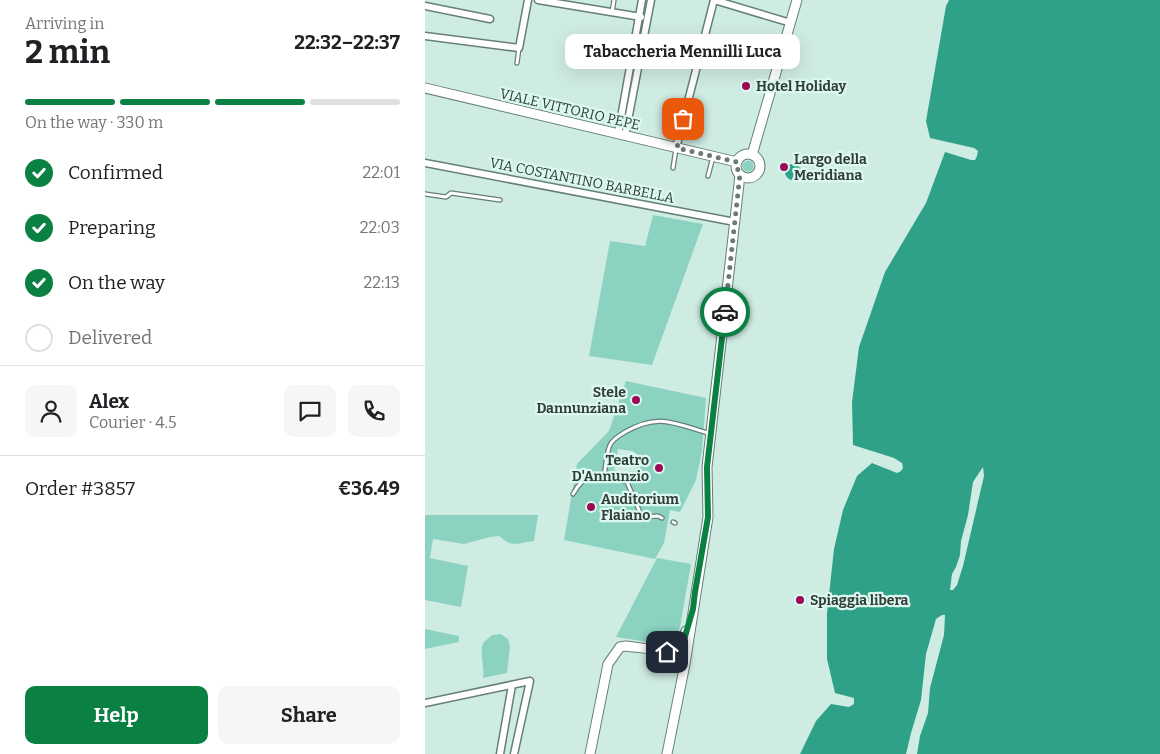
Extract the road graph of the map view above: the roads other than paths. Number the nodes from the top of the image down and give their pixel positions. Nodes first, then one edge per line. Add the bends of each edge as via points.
1 (528, 0) edge
2 (538, 0) edge
3 (614, 0) edge
4 (642, 0) edge
5 (651, 0) edge
6 (714, 0) edge
7 (797, 0) edge
8 (425, 6) edge
9 (611, 12) junction
10 (639, 16) junction
11 (648, 18) junction
12 (490, 19) dead end
13 (791, 23) junction
14 (425, 36) edge
15 (519, 48) junction
16 (517, 63) dead end
17 (425, 88) edge
18 (621, 135) junction
19 (677, 148) junction
20 (752, 155) junction
21 (713, 157) junction
22 (737, 162) junction
23 (425, 163) edge
24 (673, 168) dead end
25 (740, 174) junction
26 (708, 176) dead end
27 (425, 194) edge
28 (500, 200) dead end
29 (735, 222) junction
30 (711, 434) junction
31 (604, 476) junction
32 (573, 494) dead end
33 (662, 518) dead end
34 (693, 609) junction
35 (667, 652) junction
36 (683, 674) junction
37 (512, 685) junction
38 (425, 703) edge
39 (500, 754) edge
40 (514, 754) edge
41 (590, 754) edge
42 (667, 754) edge

1 - 15 street
2 - 9 street
3 - 9 lane
4 - 10 street
5 - 11 street
6 - 13 street
6 - 19 street
7 - 13 street
8 - 12 street
9 - 10 street
10 - 11 street
10 - 18 street
11 - 18 street
13 - 20 street
14 - 15 street
15 - 16 lane
17 - 18 street, VIALE VITTORIO PEPE
18 - 19 street, VIALE VITTORIO PEPE
19 - 21 street, VIALE VITTORIO PEPE
19 - 24 lane
20 - 22 street via 743,156
20 - 25 street via 759,163 758,173 749,178
21 - 22 street, VIALE VITTORIO PEPE
21 - 26 lane
22 - 25 street
23 - 29 street, VIA COSTANTINO BARBELLA
25 - 29 street
27 - 28 lane via 446,197 451,192
29 - 30 street
30 - 31 lane via 663,421 637,425 610,444
30 - 34 street via 707,467 708,517
31 - 32 lane via 589,476
31 - 33 lane via 627,482 642,517
34 - 35 street via 684,640
34 - 36 street
35 - 36 street via 679,659
35 - 41 street via 626,646 616,650 608,664
36 - 42 street
37 - 38 street
37 - 39 street
37 - 40 street via 530,681

